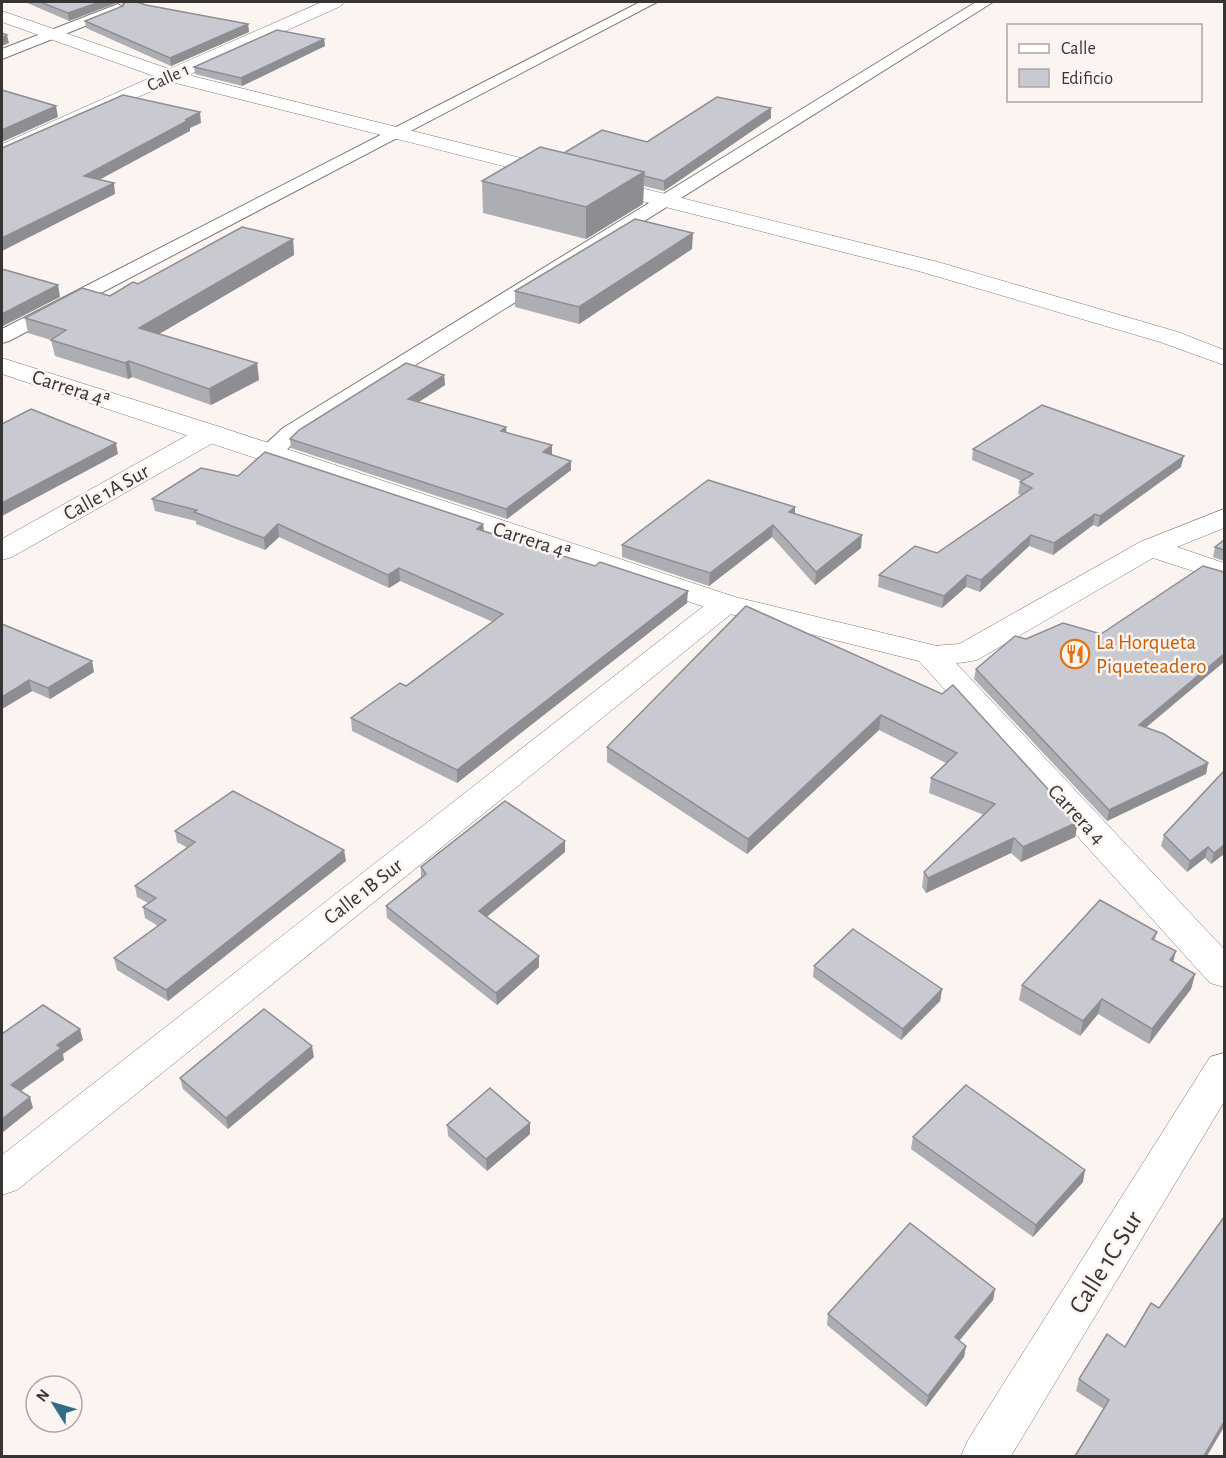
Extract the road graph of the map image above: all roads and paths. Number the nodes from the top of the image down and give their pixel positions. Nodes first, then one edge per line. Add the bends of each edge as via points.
1 (335, 2) edge
2 (650, 2) edge
3 (986, 2) edge
4 (118, 8) edge
5 (2, 16) edge
6 (53, 34) junction
7 (2, 54) edge
8 (171, 76) junction
9 (394, 133) junction
10 (2, 151) edge
11 (664, 200) junction
12 (2, 337) edge
13 (1224, 358) edge
14 (2, 366) edge
15 (211, 433) junction
16 (268, 453) junction
17 (1224, 518) edge
18 (1150, 548) junction
19 (2, 551) edge
20 (1224, 572) edge
21 (725, 604) junction
22 (930, 654) junction
23 (1224, 973) edge
24 (1224, 1068) edge
25 (2, 1178) edge
26 (985, 1456) edge

1 - 8 street, Calle 1
2 - 9 lane
3 - 11 lane
4 - 6 lane
5 - 6 street
6 - 7 lane
6 - 8 street
8 - 9 street
8 - 10 street, Calle 1
9 - 11 street
9 - 12 lane
11 - 13 street via 930,267 1169,337
11 - 16 lane via 291,433
14 - 15 street, Carrera 4ª
15 - 16 street, Carrera 4ª
15 - 19 street, Calle 1A Sur
16 - 21 street, Carrera 4ª
17 - 18 street, Carrera 4ª
18 - 20 street
18 - 22 street, Carrera 4ª via 966,653
21 - 22 street, Carrera 4ª
21 - 25 street, Calle 1B Sur
22 - 23 street, Carrera 4
24 - 26 street, Calle 1C Sur

